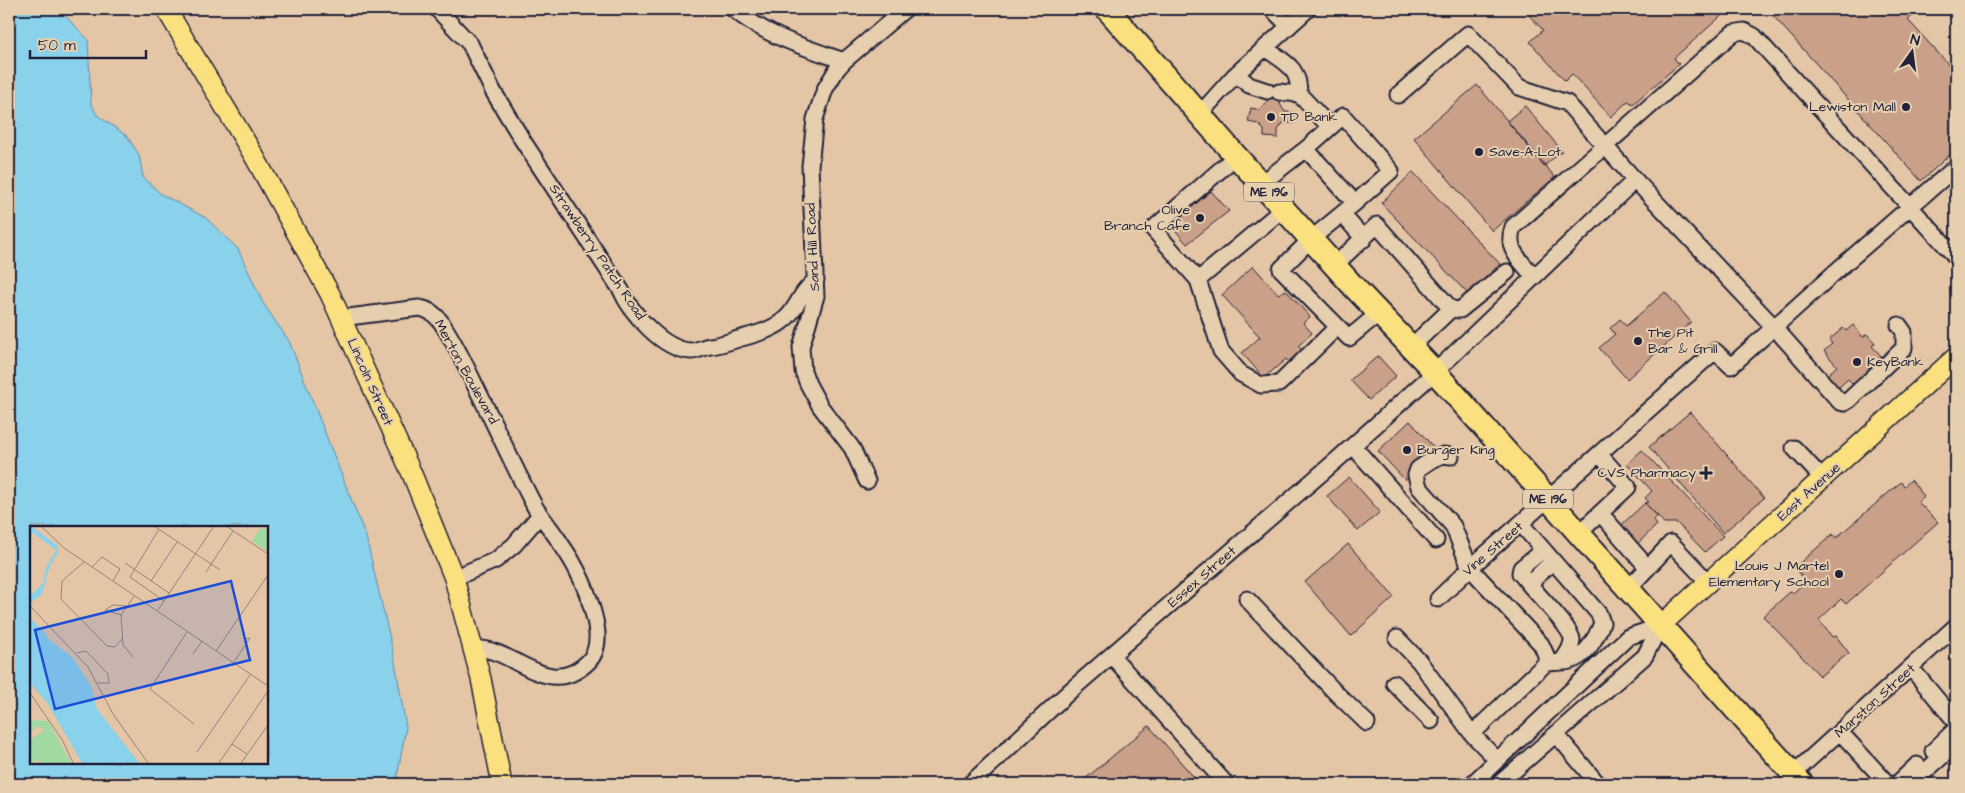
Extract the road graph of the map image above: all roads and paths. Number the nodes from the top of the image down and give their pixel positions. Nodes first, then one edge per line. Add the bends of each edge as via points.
1 (166, 9) edge
2 (437, 9) edge
3 (733, 9) edge
4 (905, 9) edge
5 (1108, 9) edge
6 (1272, 9) edge
7 (1308, 9) edge
8 (1289, 26) junction
9 (1265, 48) junction
10 (844, 61) junction
11 (1236, 74) junction
12 (1299, 94) junction
13 (1398, 94) dead end
14 (1200, 114) junction
15 (1330, 127) junction
16 (1605, 146) junction
17 (1306, 148) junction
18 (1236, 156) junction
19 (1956, 167) edge
20 (1634, 180) junction
21 (1262, 183) junction
22 (1356, 203) junction
23 (1910, 207) junction
24 (1283, 209) junction
25 (1342, 214) junction
26 (1311, 239) junction
27 (1364, 239) junction
28 (1956, 257) edge
29 (1335, 265) junction
30 (1507, 272) dead end
31 (1534, 277) junction
32 (816, 280) junction
33 (1198, 280) junction
34 (1451, 309) junction
35 (1379, 313) junction
36 (341, 318) junction
37 (1899, 325) dead end
38 (1337, 327) junction
39 (1774, 327) junction
40 (1411, 347) junction
41 (1956, 357) edge
42 (1435, 372) junction
43 (1353, 446) junction
44 (1794, 448) dead end
45 (1600, 455) junction
46 (1451, 456) dead end
47 (1823, 479) junction
48 (867, 481) dead end
49 (1549, 500) junction
50 (1600, 513) junction
51 (540, 515) junction
52 (1521, 524) junction
53 (1579, 533) junction
54 (1436, 540) dead end
55 (1548, 556) junction
56 (1470, 568) junction
57 (1648, 568) junction
58 (454, 578) junction
59 (1708, 582) junction
60 (1628, 589) junction
61 (1247, 599) dead end
62 (1438, 599) dead end
63 (1660, 626) junction
64 (1956, 626) edge
65 (1397, 638) dead end
66 (473, 649) junction
67 (1112, 656) junction
68 (1562, 661) junction
69 (1546, 663) junction
70 (1911, 668) junction
71 (1394, 684) dead end
72 (1431, 721) dead end
73 (1956, 722) edge
74 (1367, 723) dead end
75 (1956, 729) edge
76 (1840, 732) junction
77 (1472, 734) junction
78 (1556, 734) junction
79 (1956, 744) edge
80 (1933, 751) dead end
81 (1498, 760) junction
82 (1920, 762) dead end
83 (1798, 779) edge
84 (502, 784) edge
85 (970, 784) edge
86 (1226, 784) edge
87 (1472, 784) edge
88 (1499, 784) edge
89 (1598, 784) edge
90 (1888, 784) edge
91 (1896, 784) edge
92 (1911, 784) edge

1 - 36 main road, Lincoln Street via 253,154
2 - 32 street, Strawberry Patch Road via 470,44 518,132 625,300 664,341 690,351 720,346 769,329 786,319 805,290
3 - 10 street via 747,21 782,40
4 - 10 street, Sand Hill Road
5 - 14 highway, ME 196
6 - 8 street
7 - 8 street
8 - 9 street
9 - 11 street
9 - 12 street via 1294,69 1299,79
10 - 32 street, Sand Hill Road via 819,104 811,147
11 - 12 street via 1260,91
11 - 14 street
12 - 15 street
13 - 16 street via 1468,34 1519,86 1567,103
14 - 18 highway, ME 196
15 - 17 street
15 - 22 street via 1343,116 1391,171
16 - 20 street
16 - 23 street via 1733,32 1744,31 1754,36
16 - 31 street via 1513,227 1510,246
17 - 21 street
17 - 22 street
18 - 21 highway, ME 196
18 - 33 street via 1153,229
19 - 23 street
20 - 31 street, Essex Street
20 - 39 street
21 - 24 highway, ME 196
22 - 25 street
23 - 28 street
23 - 39 street
24 - 26 highway, ME 196
24 - 33 street
25 - 26 street
25 - 27 street
26 - 29 highway, ME 196
26 - 38 street via 1281,269
27 - 29 street
27 - 34 street via 1377,225
29 - 35 highway, ME 196
30 - 34 street via 1460,310
31 - 42 street, Essex Street
32 - 48 street, Sand Hill Road via 815,301 801,347 803,370 820,406 852,448
33 - 38 street via 1221,351 1241,374 1261,385 1278,384
34 - 40 street
35 - 38 street via 1349,338
35 - 40 highway, ME 196
36 - 51 street, Merton Boulevard via 419,308 427,309 437,318 467,368
36 - 58 main road, Lincoln Street via 412,474
37 - 39 street via 1904,332 1904,348 1844,403
39 - 45 street, Vine Street via 1731,366 1716,351
40 - 42 highway, ME 196
41 - 47 main road, East Avenue
42 - 43 street, Essex Street
42 - 49 highway, ME 196
43 - 54 street
43 - 67 street, Essex Street
44 - 47 street
45 - 49 street, Vine Street
45 - 50 street via 1628,487
46 - 56 street via 1433,458 1418,469 1416,475 1419,487 1453,526
47 - 59 main road, East Avenue
49 - 52 street, Vine Street
49 - 53 highway, ME 196
50 - 53 street
50 - 57 street
51 - 58 street via 496,560
51 - 66 street, Merton Boulevard via 563,546 586,590 597,628 597,642 591,658 572,672 549,676 491,651
52 - 55 street
52 - 56 street, Vine Street
53 - 60 highway, ME 196
55 - 68 street via 1529,584 1566,626 1572,638
55 - 68 street via 1599,614 1602,623 1586,650 1571,661
56 - 62 street, Vine Street
56 - 69 street via 1541,644
57 - 59 street via 1671,543
57 - 60 street
58 - 66 main road, Lincoln Street
59 - 63 main road, East Avenue
60 - 63 highway, ME 196
61 - 74 street
63 - 78 street via 1645,656
63 - 81 street via 1628,637
63 - 83 highway, ME 196
64 - 70 street, Marston Street
65 - 77 street via 1419,661
66 - 84 main road, Lincoln Street
67 - 85 street, Essex Street
67 - 86 street
68 - 69 street
69 - 77 street
70 - 73 street
70 - 76 street, Marston Street
71 - 72 street
75 - 80 street
76 - 83 street, Marston Street
76 - 90 street
77 - 81 street
78 - 88 street
78 - 89 street
79 - 92 street
81 - 87 street
82 - 91 street

